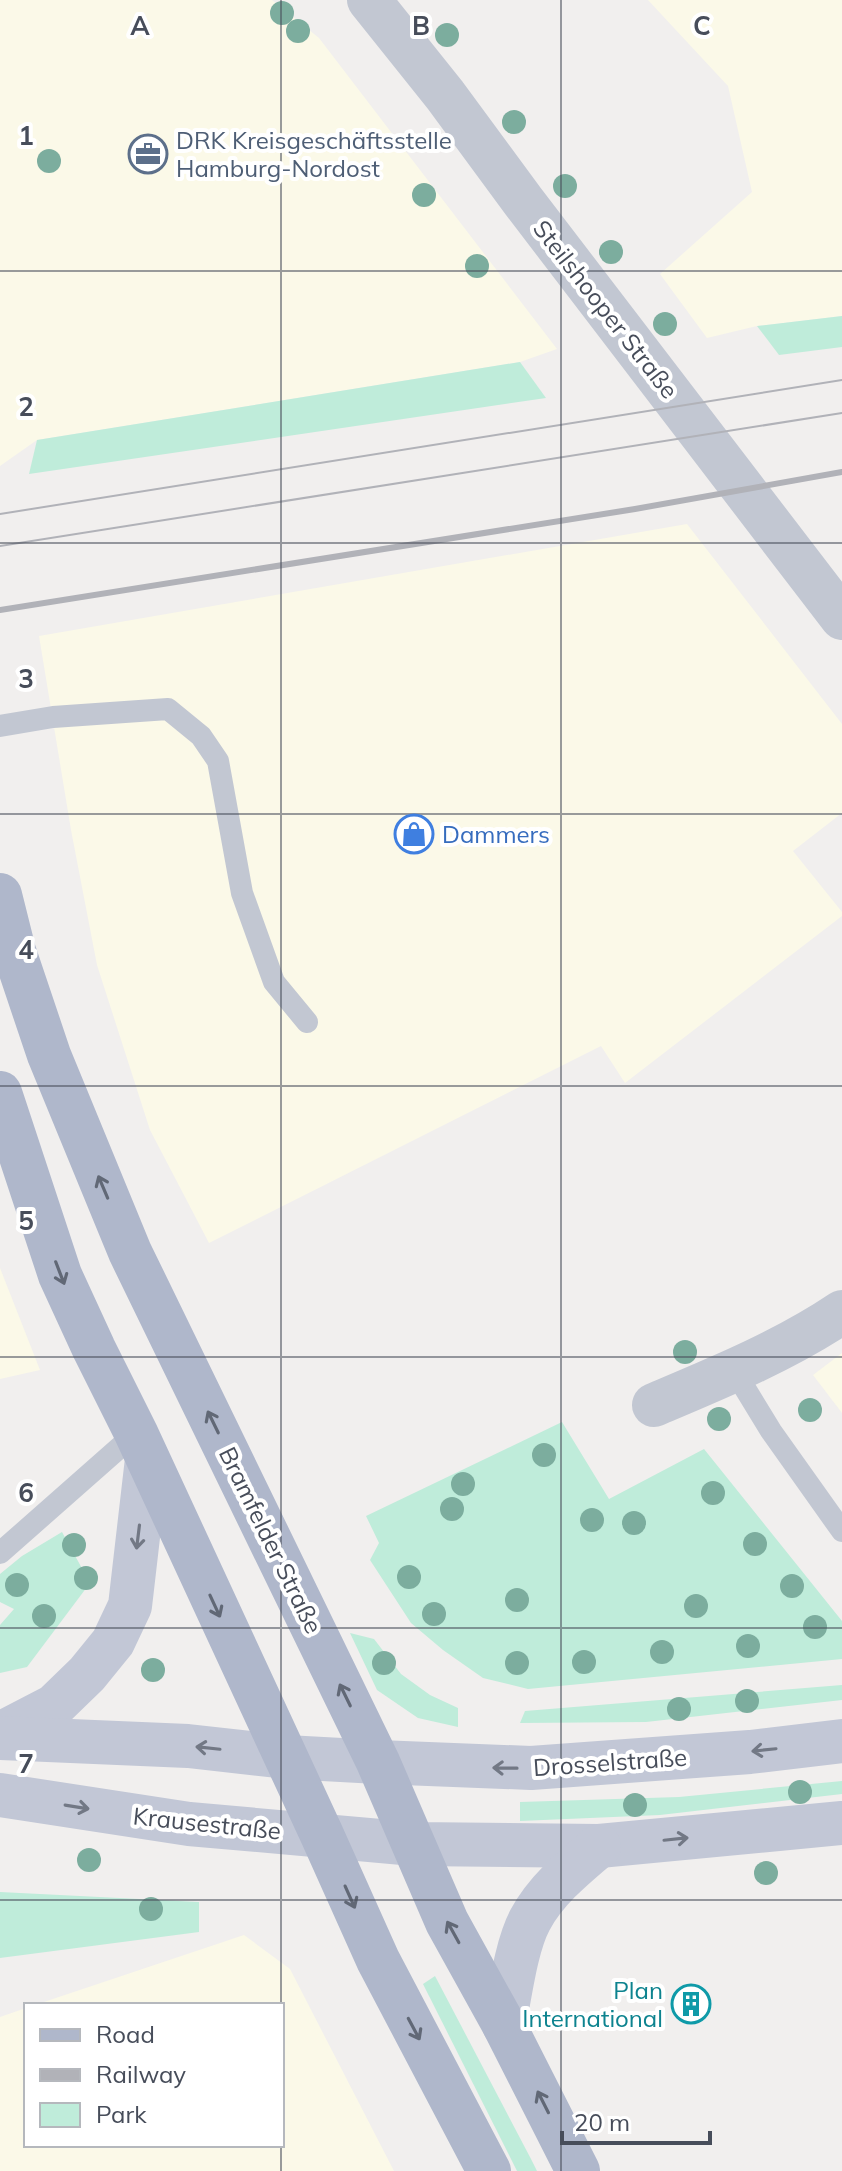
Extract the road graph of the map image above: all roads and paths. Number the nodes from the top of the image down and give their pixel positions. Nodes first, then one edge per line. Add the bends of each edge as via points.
1 (369, 0) edge
2 (842, 618) edge
3 (0, 726) edge
4 (0, 895) edge
5 (307, 1022) dead end
6 (0, 1093) edge
7 (842, 1312) edge
8 (735, 1372) junction
9 (654, 1405) dead end
10 (141, 1446) junction
11 (842, 1531) edge
12 (0, 1553) edge
13 (0, 1736) edge
14 (842, 1741) edge
15 (286, 1757) junction
16 (378, 1762) junction
17 (0, 1795) edge
18 (842, 1823) edge
19 (322, 1835) junction
20 (414, 1844) junction
21 (599, 1846) junction
22 (504, 2025) junction
23 (489, 2171) edge
24 (578, 2171) edge

1 - 2 street, Steilshooper Straße
3 - 5 lane via 168,709 201,736 218,761 242,893 274,982
16 -> 4 main road, Bramfelder Straße via 130,1252 49,1055
6 -> 10 main road via 60,1275
7 - 8 street
8 - 9 street
8 - 11 lane
10 - 12 lane
10 -> 13 main road via 130,1606 113,1642 54,1706
10 -> 15 main road
15 -> 13 main road
14 -> 16 main road, Drosselstraße via 531,1768
15 - 16 main road
15 - 19 main road
16 - 20 main road, Bramfelder Straße
17 -> 19 main road, Krausestraße via 189,1824
21 -> 18 main road
19 - 20 main road, Krausestraße
19 -> 23 main road via 378,1960
20 - 21 main road
22 -> 20 main road, Bramfelder Straße via 447,1922
21 - 22 main road via 561,1878 529,1921
24 -> 22 main road, Bramfelder Straße

